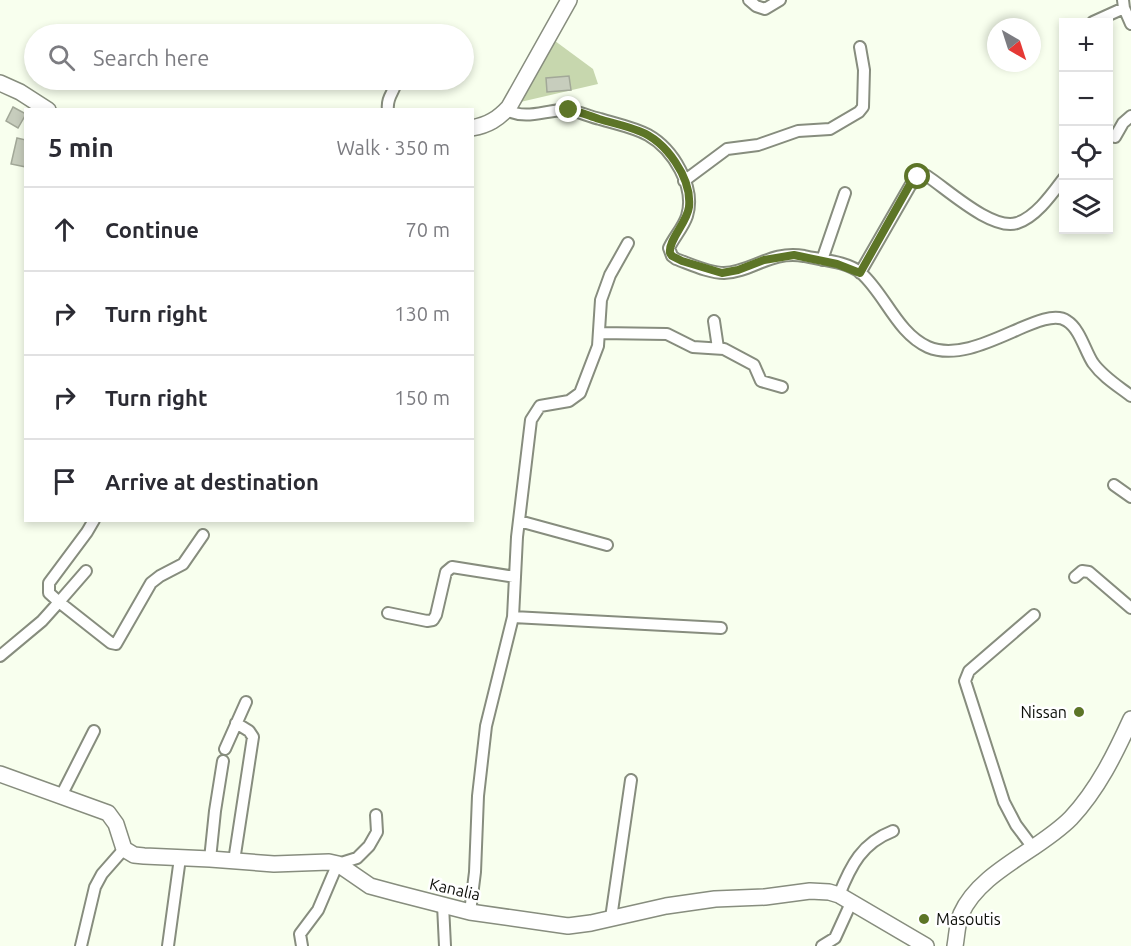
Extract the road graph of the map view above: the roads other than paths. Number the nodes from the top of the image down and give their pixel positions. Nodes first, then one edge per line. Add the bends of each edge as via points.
1 (569, 0) edge
2 (749, 0) edge
3 (780, 0) edge
4 (1124, 4) edge
5 (1100, 18) edge
6 (1131, 24) edge
7 (860, 47) dead end
8 (0, 83) edge
9 (393, 90) edge
10 (44, 108) edge
11 (388, 108) edge
12 (506, 110) junction
13 (1131, 116) edge
14 (474, 128) edge
15 (1115, 137) dead end
16 (1062, 180) edge
17 (684, 181) junction
18 (845, 193) dead end
19 (628, 243) dead end
20 (822, 260) junction
21 (860, 273) junction
22 (714, 321) dead end
23 (600, 333) junction
24 (718, 348) junction
25 (782, 387) dead end
26 (1131, 396) edge
27 (1114, 485) dead end
28 (1131, 497) edge
29 (519, 521) junction
30 (93, 522) edge
31 (203, 535) dead end
32 (607, 545) dead end
33 (86, 571) dead end
34 (515, 577) junction
35 (1075, 577) dead end
36 (59, 602) junction
37 (1131, 608) edge
38 (388, 613) dead end
39 (1034, 615) dead end
40 (513, 617) junction
41 (721, 628) dead end
42 (0, 656) edge
43 (246, 702) dead end
44 (1131, 719) edge
45 (236, 723) junction
46 (94, 731) dead end
47 (225, 749) dead end
48 (223, 761) dead end
49 (0, 774) edge
50 (630, 780) dead end
51 (62, 796) junction
52 (376, 815) dead end
53 (893, 831) dead end
54 (124, 849) junction
55 (1034, 849) junction
56 (180, 858) junction
57 (210, 859) junction
58 (234, 861) junction
59 (339, 864) junction
60 (845, 899) junction
61 (442, 905) junction
62 (470, 912) junction
63 (611, 918) junction
64 (81, 946) edge
65 (168, 946) edge
66 (302, 946) edge
67 (445, 946) edge
68 (822, 946) edge
69 (926, 946) edge
70 (955, 946) edge

1 - 12 main road
2 - 3 street via 765,9
4 - 5 street
4 - 6 street
7 - 17 street via 864,66 863,103 859,112 830,129 798,131 758,145 728,149
8 - 10 main road
9 - 11 street via 387,99
12 - 14 main road via 497,119
12 - 17 street via 525,116 574,111 640,131 668,152
13 - 15 street
16 - 21 street via 1034,212 1009,224 968,206 927,176 918,177 909,186
17 - 20 street via 689,196 687,218 669,248 676,259 722,273 786,255
18 - 20 street
19 - 23 street via 601,300
20 - 21 street
21 - 26 street via 920,342 938,350 981,346 1053,317 1068,321 1094,365
22 - 24 street
23 - 24 street via 667,334 693,347
23 - 29 street via 580,393 568,401 540,406 531,420
24 - 25 street via 754,365 761,381
27 - 28 street
29 - 32 street
29 - 34 street
30 - 36 street via 49,583 49,593
31 - 36 street via 183,564 151,583 116,644
33 - 36 street
34 - 38 street via 452,567 446,573 433,620
34 - 40 street
35 - 37 street via 1082,571 1089,572
36 - 42 street
39 - 55 street via 969,670 965,678 1004,802
40 - 41 street
40 - 62 street via 486,726
43 - 45 street
44 - 55 main road via 1087,799 1063,826
45 - 47 street
45 - 58 street via 253,737
46 - 51 street
48 - 57 street
49 - 51 main road
50 - 63 street
51 - 54 main road via 111,815
52 - 59 street via 377,832 369,846 354,860
53 - 60 street via 873,840 862,851 849,872
54 - 56 main road via 139,856
54 - 64 street via 97,882
55 - 70 main road via 974,894 960,918
56 - 57 main road
56 - 65 street
57 - 58 main road
58 - 59 main road
59 - 61 main road, Kanalia via 370,886
59 - 66 street via 318,910 302,932
60 - 63 main road, Kanalia via 829,892 810,891 715,899
60 - 68 street via 835,938
60 - 69 main road, Kanalia
61 - 62 main road, Kanalia
61 - 67 street
62 - 63 main road, Kanalia via 568,926

